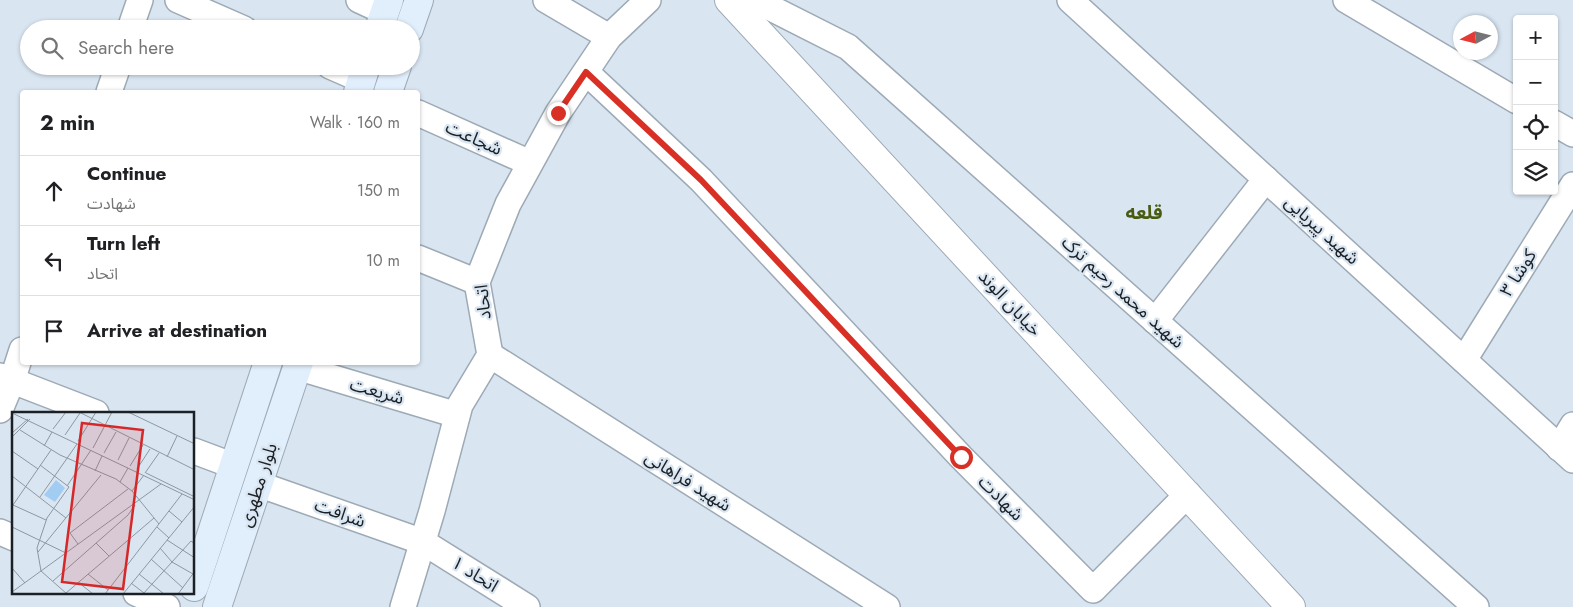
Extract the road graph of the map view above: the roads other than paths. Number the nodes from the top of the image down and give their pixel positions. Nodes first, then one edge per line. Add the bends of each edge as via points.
1 (140, 0) edge
2 (178, 0) edge
3 (359, 0) edge
4 (418, 0) edge
5 (546, 0) edge
6 (648, 0) edge
7 (729, 0) edge
8 (755, 0) edge
9 (1070, 0) edge
10 (1346, 0) edge
11 (384, 13) edge
12 (133, 20) edge
13 (224, 20) edge
14 (412, 20) edge
15 (609, 37) junction
16 (586, 72) junction
17 (115, 75) edge
18 (394, 75) edge
19 (110, 90) edge
20 (389, 90) edge
21 (1513, 99) edge
22 (420, 114) edge
23 (1558, 125) edge
24 (1573, 134) edge
25 (530, 163) junction
26 (1266, 179) junction
27 (1573, 186) edge
28 (420, 259) edge
29 (477, 282) junction
30 (1155, 321) junction
31 (20, 354) edge
32 (490, 355) junction
33 (1464, 360) junction
34 (267, 365) edge
35 (298, 365) edge
36 (6, 379) edge
37 (0, 410) edge
38 (93, 412) edge
39 (457, 415) junction
40 (1573, 425) edge
41 (195, 451) edge
42 (1566, 454) edge
43 (234, 466) junction
44 (258, 484) junction
45 (1188, 494) junction
46 (0, 532) edge
47 (12, 537) edge
48 (422, 542) junction
49 (195, 584) edge
50 (138, 594) edge
51 (192, 594) edge
52 (1286, 605) edge
53 (167, 607) edge
54 (187, 607) edge
55 (217, 607) edge
56 (403, 607) edge
57 (527, 607) edge
58 (886, 607) edge
59 (1476, 607) edge

1 - 12 street
2 - 13 street
3 - 11 street
4 - 14 main road
5 - 15 street
6 - 15 street, اتحاد
7 - 45 street, خیابان الوند
8 - 30 street, شهید محمد رحیم ترک via 848,46
9 - 26 street, شهید پیریایی
10 - 21 street
15 - 16 street, اتحاد
16 - 25 street, اتحاد
16 - 45 street, شهادت via 701,180 961,457 1093,590
17 - 19 street
18 - 20 main road
22 - 25 street, شجاعت
23 - 24 street
25 - 29 street, اتحاد via 508,204
26 - 30 street
26 - 33 street, شهید پیریایی
27 - 33 street, کوشا ۳
28 - 29 street
29 - 32 street, اتحاد
30 - 59 street, شهید محمد رحیم ترک
31 - 36 street
32 - 39 street
32 - 58 street, شهید فراهانی
33 - 42 street, شهید پیریایی
34 - 43 main road, بلوار مطهری
35 - 39 street, شریعت
35 - 44 main road, بلوار مطهری
36 - 37 street
36 - 38 street
39 - 48 street
40 - 42 street
41 - 43 street
43 - 49 main road, بلوار مطهری
44 - 48 street, شرافت
44 - 55 main road, بلوار مطهری
45 - 52 street, خیابان الوند
46 - 47 street
48 - 56 street
48 - 57 street, اتحاد ۱
50 - 53 street
51 - 54 main road

